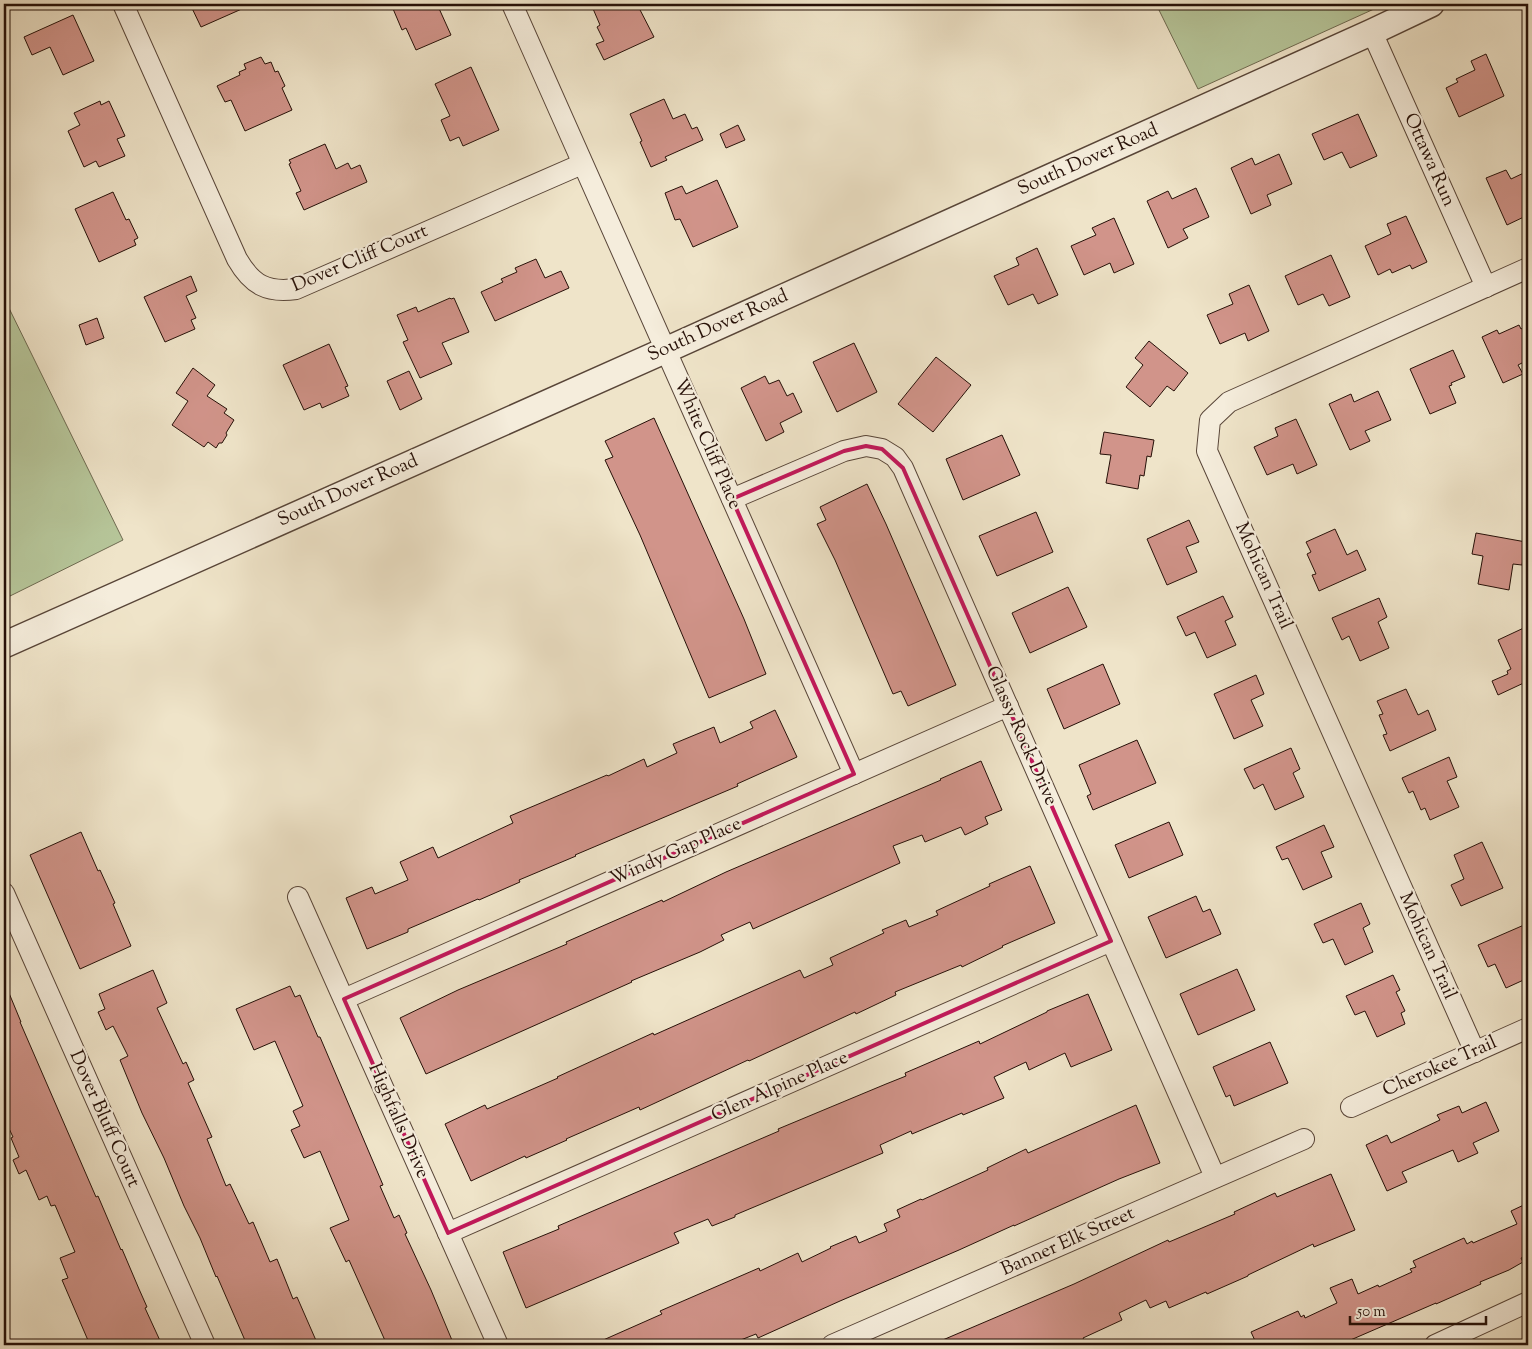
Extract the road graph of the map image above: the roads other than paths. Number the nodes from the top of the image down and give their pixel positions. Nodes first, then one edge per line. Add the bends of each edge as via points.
1 (123, 4) edge
2 (512, 4) edge
3 (1431, 4) edge
4 (1372, 32) junction
5 (582, 164) junction
6 (1528, 268) edge
7 (1486, 287) junction
8 (666, 350) junction
9 (732, 500) junction
10 (4, 645) edge
11 (1008, 706) junction
12 (854, 774) junction
13 (4, 893) edge
14 (298, 897) dead end
15 (1111, 941) junction
16 (344, 999) junction
17 (1528, 1028) edge
18 (1475, 1052) junction
19 (1351, 1107) dead end
20 (1304, 1139) dead end
21 (1216, 1177) junction
22 (448, 1233) junction
23 (1528, 1302) edge
24 (205, 1345) edge
25 (498, 1345) edge
26 (832, 1345) edge
27 (1436, 1345) edge

1 - 5 street, Dover Cliff Court via 237,259 244,272 260,286 283,291 296,289
2 - 5 street, White Cliff Place
3 - 4 street, South Dover Road
4 - 7 street, Ottawa Run
4 - 8 street, South Dover Road
5 - 8 street, White Cliff Place
6 - 7 street, Mohican Trail
7 - 18 street, Mohican Trail via 1228,402 1210,420 1207,451
8 - 9 street, White Cliff Place
8 - 10 street, South Dover Road
9 - 11 street, Glassy Rock Drive via 844,451 866,446 882,449 895,457 903,468
9 - 12 street, White Cliff Place
11 - 12 street, Windy Gap Place
11 - 15 street, Glassy Rock Drive
12 - 16 street, Windy Gap Place
13 - 24 street, Dover Bluff Court
14 - 16 street, Highfalls Drive
15 - 21 street, Glassy Rock Drive
15 - 22 street, Glen Alpine Place
16 - 22 street, Highfalls Drive
17 - 18 street, Cherokee Trail
18 - 19 street, Cherokee Trail
20 - 21 street, Banner Elk Street
21 - 26 street, Banner Elk Street
22 - 25 street, Highfalls Drive
23 - 27 street

